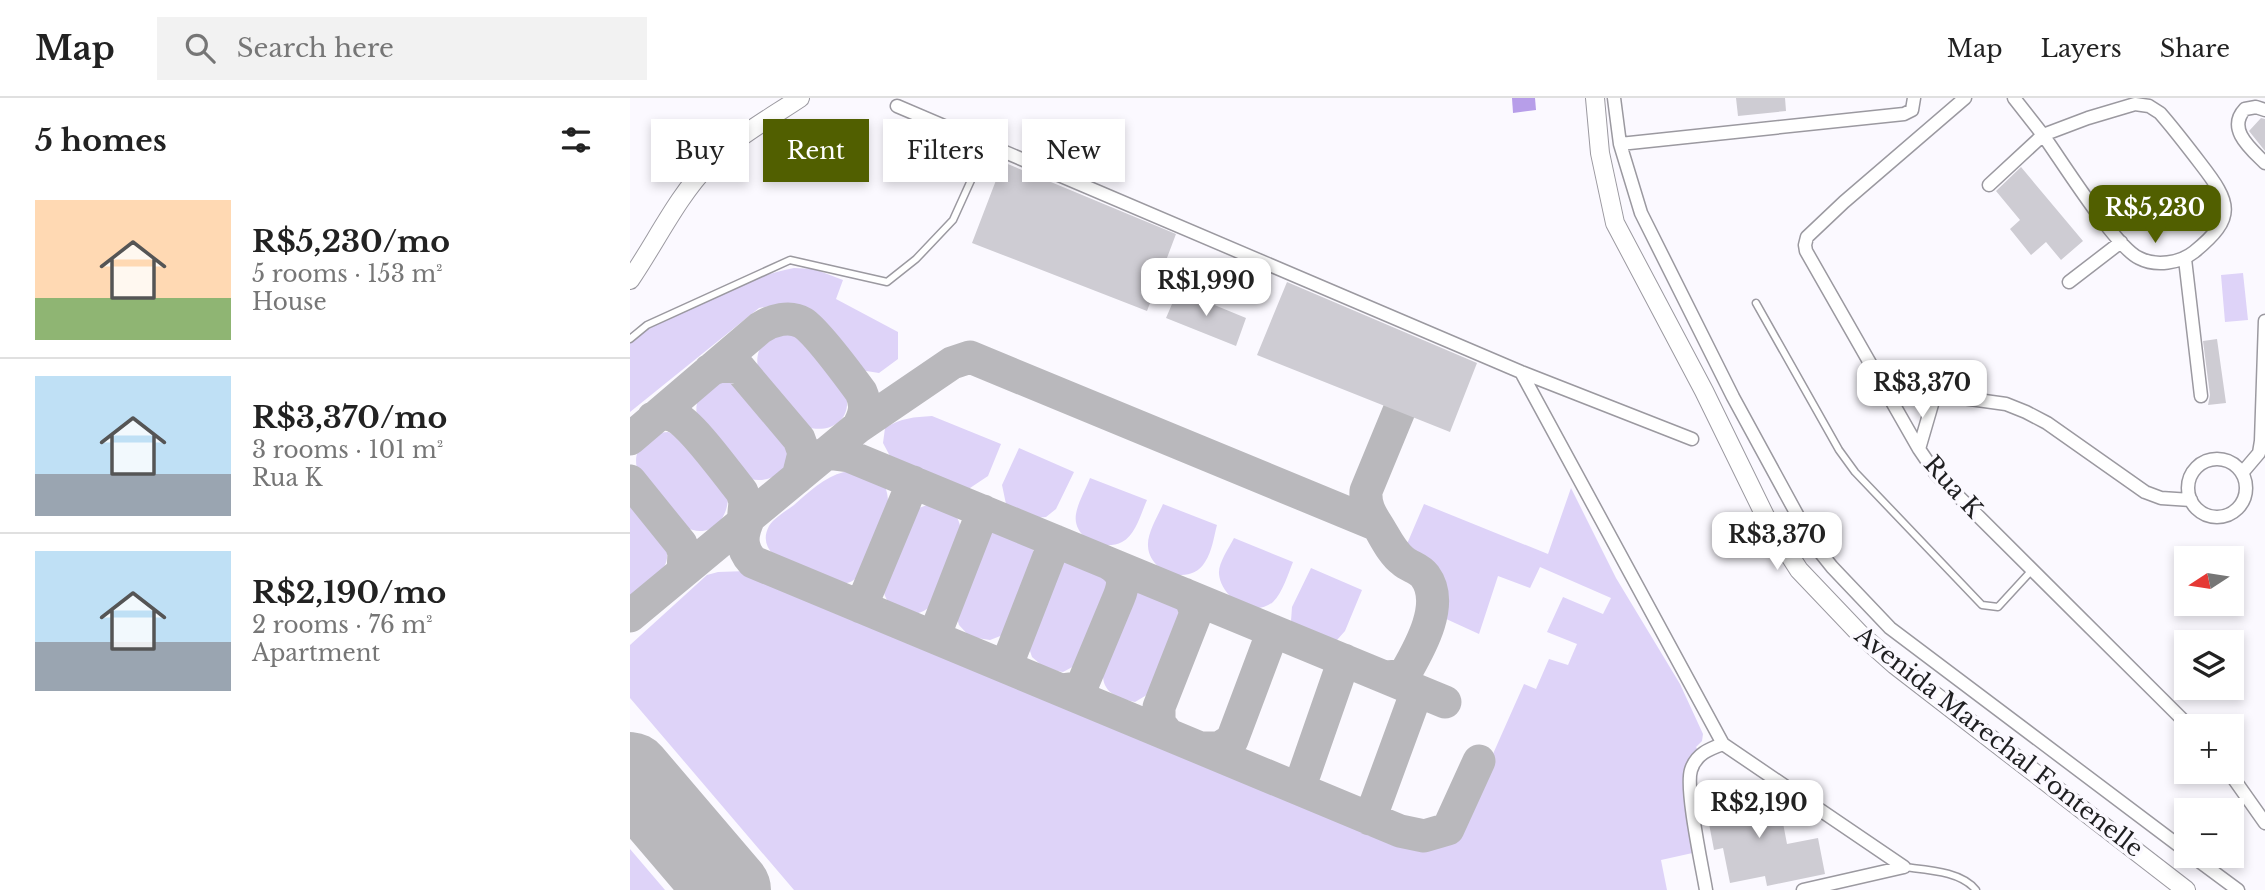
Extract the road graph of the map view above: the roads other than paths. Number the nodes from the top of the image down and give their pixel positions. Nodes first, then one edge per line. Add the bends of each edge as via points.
1 (800, 98) edge
2 (1595, 98) edge
3 (1614, 98) edge
4 (1914, 98) edge
5 (1965, 98) edge
6 (2014, 98) edge
7 (779, 105) edge
8 (897, 106) dead end
9 (2265, 110) edge
10 (927, 119) edge
11 (2043, 135) junction
12 (1620, 144) junction
13 (1008, 154) edge
14 (2265, 163) edge
15 (970, 182) edge
16 (1989, 185) dead end
17 (2121, 242) junction
18 (2185, 259) junction
19 (630, 280) edge
20 (2069, 282) dead end
21 (1756, 303) dead end
22 (2265, 321) edge
23 (630, 339) edge
24 (1521, 372) junction
25 (1884, 387) junction
26 (1935, 394) junction
27 (2201, 396) dead end
28 (1692, 439) dead end
29 (1919, 449) junction
30 (2242, 473) junction
31 (2191, 500) junction
32 (2033, 569) junction
33 (2177, 714) edge
34 (1723, 744) junction
35 (2237, 784) edge
36 (2265, 823) edge
37 (2174, 842) edge
38 (1904, 867) junction
39 (2208, 868) edge
40 (1706, 890) edge
41 (1803, 890) edge
42 (1976, 890) edge
43 (2186, 890) edge
44 (2238, 890) edge

1 - 7 main road
2 - 43 main road, Avenida Marechal Fontenelle via 1600,153 1615,223 1768,522 1799,570 1895,665
3 - 12 street
4 - 12 street via 1912,110 1904,114
5 - 25 street, Rua K via 1807,237 1810,262
6 - 11 street
7 - 19 main road via 708,164
8 - 10 street
9 - 14 street via 2245,109 2238,117 2245,143
11 - 16 street
11 - 17 street
11 - 18 street via 2136,104 2160,113 2221,190 2224,201 2219,229
12 - 37 street via 1632,189 1654,241 1800,523 1832,567 1890,628
13 - 24 street
15 - 23 lane via 953,220 887,282 790,260 647,325
17 - 18 street via 2137,258 2151,262
17 - 20 street
18 - 27 street
21 - 32 lane via 1855,472 1983,605 1998,607
22 - 30 street via 2261,441 2259,453
24 - 28 street
24 - 34 street
25 - 26 street
25 - 29 street, Rua K
26 - 29 street
26 - 31 street via 2006,404 2026,412 2145,492
29 - 32 street, Rua K via 1936,474
30 - 31 street via 2223,459 2200,464 2188,485
30 - 31 street via 2244,500 2235,512 2208,516
32 - 33 street, Rua K
34 - 38 street
34 - 40 street via 1701,753 1690,771
35 - 36 street
38 - 41 street
38 - 42 lane via 1941,872
39 - 44 street

